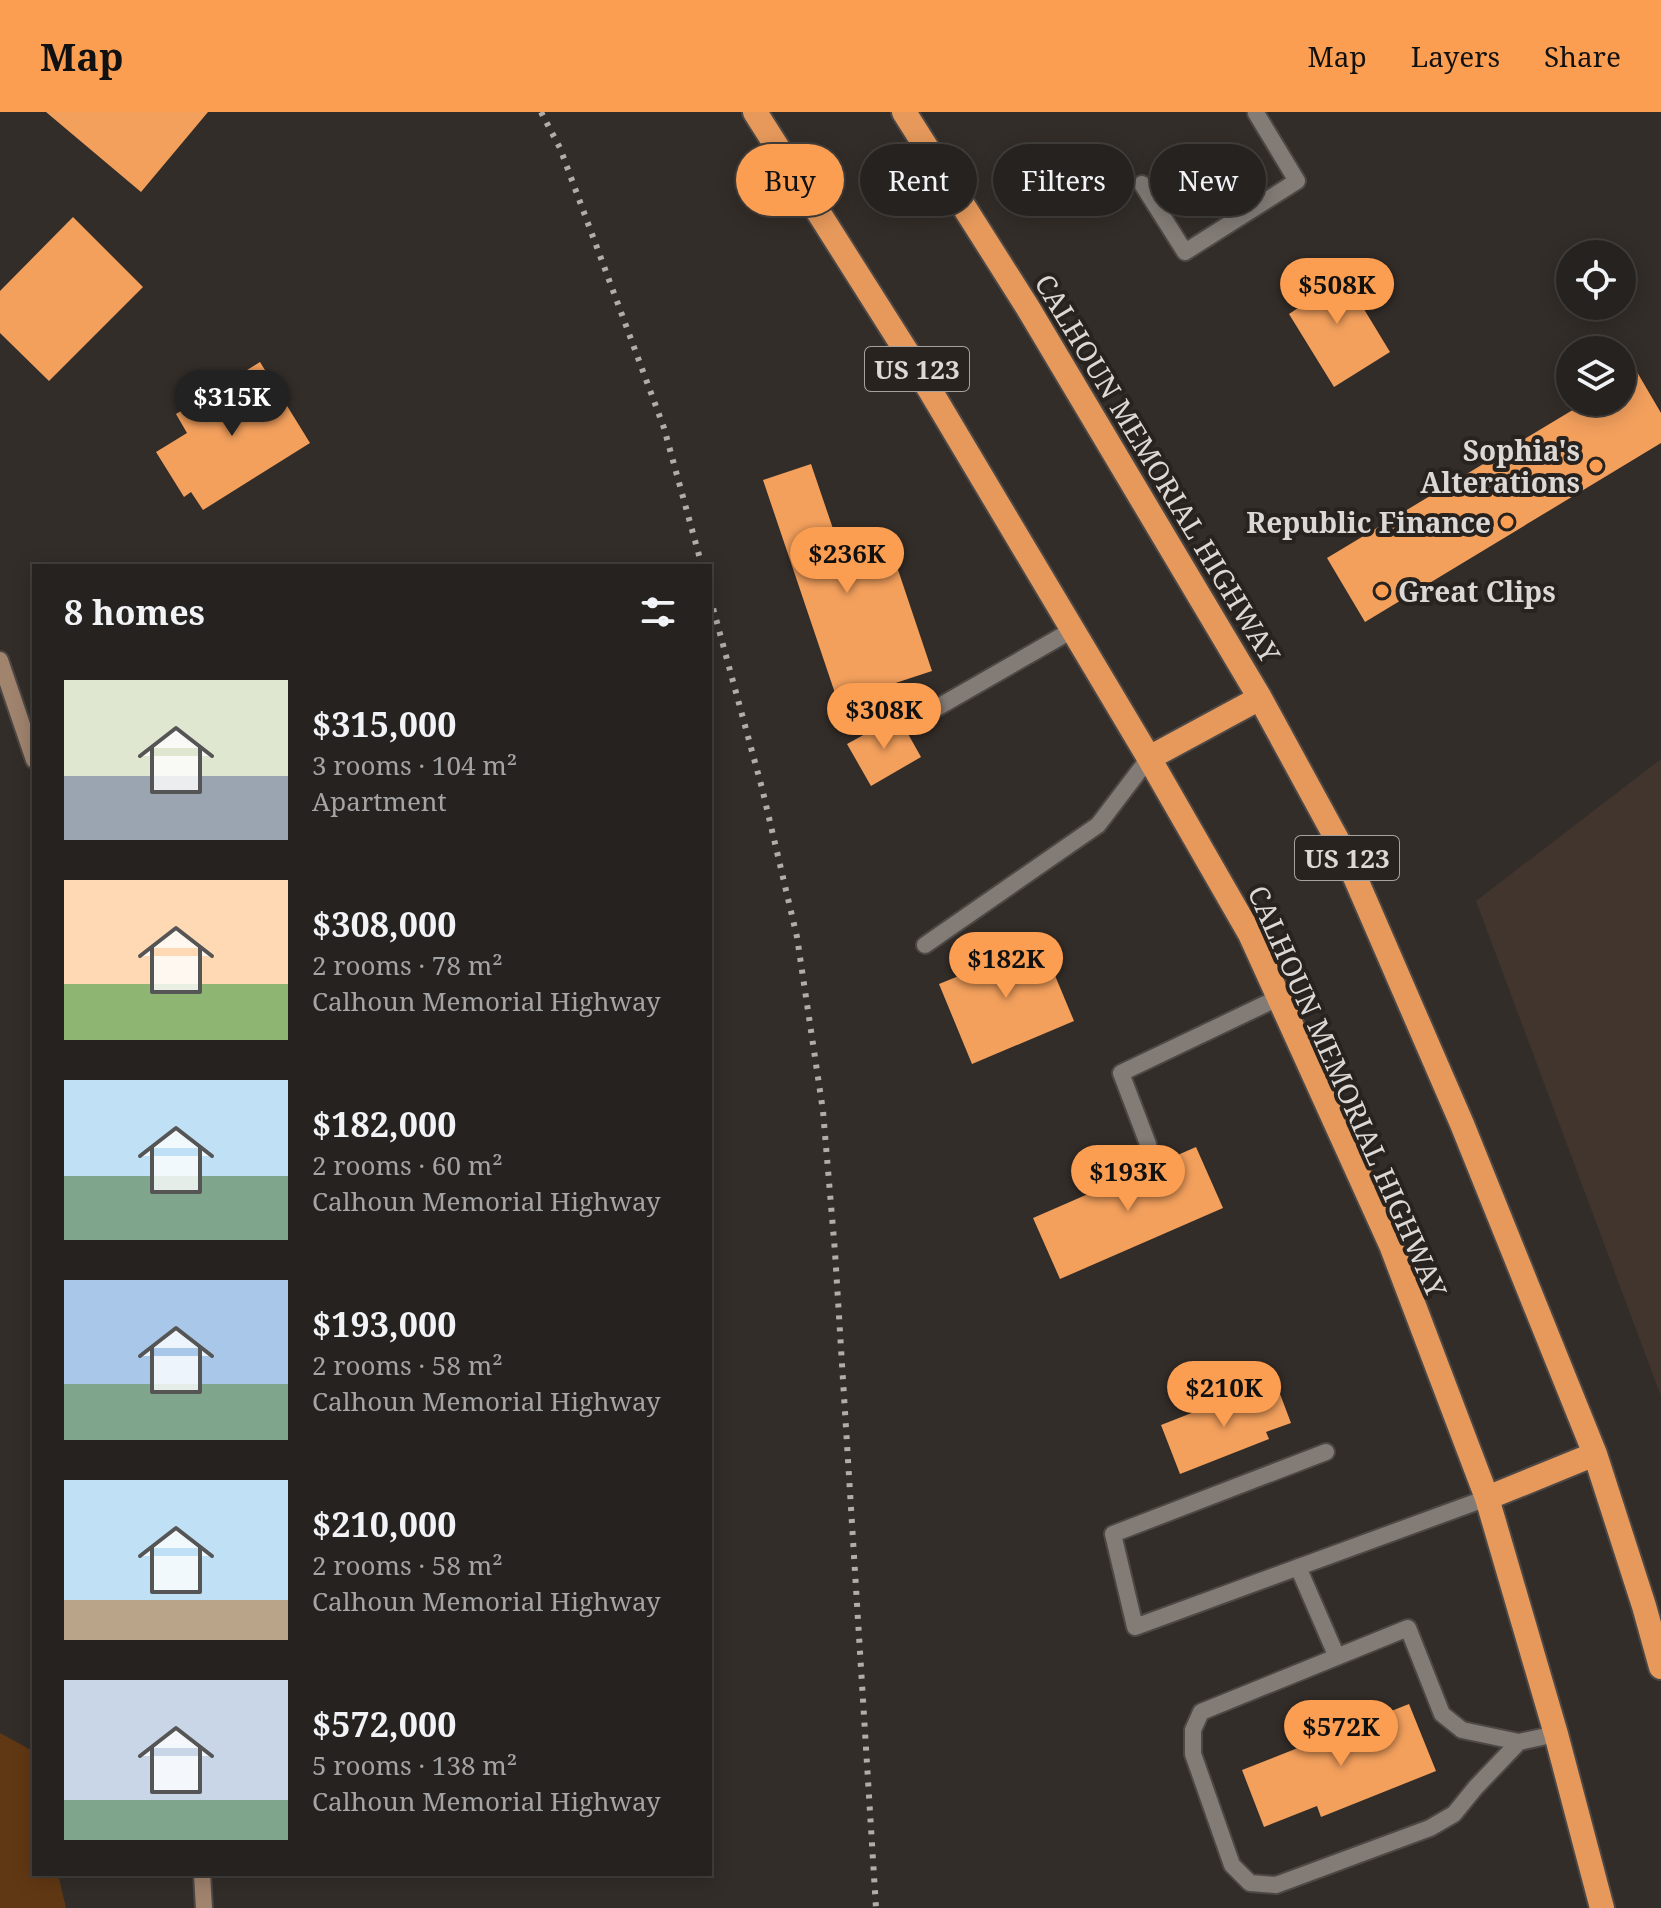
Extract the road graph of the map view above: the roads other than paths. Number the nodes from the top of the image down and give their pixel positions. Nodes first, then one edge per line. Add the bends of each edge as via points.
1 (755, 112) edge
2 (904, 112) edge
3 (1256, 113) edge
4 (1142, 184) dead end
5 (1074, 629) junction
6 (0, 660) edge
7 (1260, 698) junction
8 (926, 714) dead end
9 (32, 754) edge
10 (1149, 758) junction
11 (925, 945) dead end
12 (1278, 998) junction
13 (1148, 1144) dead end
14 (1326, 1452) dead end
15 (1595, 1454) junction
16 (1487, 1498) junction
17 (1298, 1567) junction
18 (1337, 1657) junction
19 (1661, 1667) edge
20 (1556, 1734) junction
21 (1519, 1742) junction
22 (202, 1876) edge
23 (204, 1908) edge
24 (1602, 1908) edge

1 - 5 highway, CALHOUN MEMORIAL HIGHWAY / US 123
2 - 7 highway, CALHOUN MEMORIAL HIGHWAY / US 123 via 1028,308
3 - 4 lane via 1297,181 1185,252
5 - 8 lane
5 - 10 highway, CALHOUN MEMORIAL HIGHWAY / US 123
6 - 9 street
7 - 10 highway
7 - 15 highway, CALHOUN MEMORIAL HIGHWAY / US 123 via 1345,854 1462,1124
10 - 11 lane via 1098,825
10 - 12 highway, CALHOUN MEMORIAL HIGHWAY / US 123 via 1250,934
12 - 13 lane via 1121,1073
12 - 16 highway, CALHOUN MEMORIAL HIGHWAY / US 123 via 1391,1245
14 - 17 lane via 1113,1534 1135,1627
15 - 16 highway
15 - 19 highway, CALHOUN MEMORIAL HIGHWAY / US 123
16 - 17 lane
16 - 20 highway, CALHOUN MEMORIAL HIGHWAY / US 123
17 - 18 lane
18 - 21 lane via 1408,1628 1442,1714 1462,1730
18 - 21 lane via 1201,1712 1193,1730 1193,1754 1232,1865 1250,1883 1276,1885 1430,1828 1454,1814
20 - 21 lane
20 - 24 highway, CALHOUN MEMORIAL HIGHWAY / US 123
22 - 23 street

